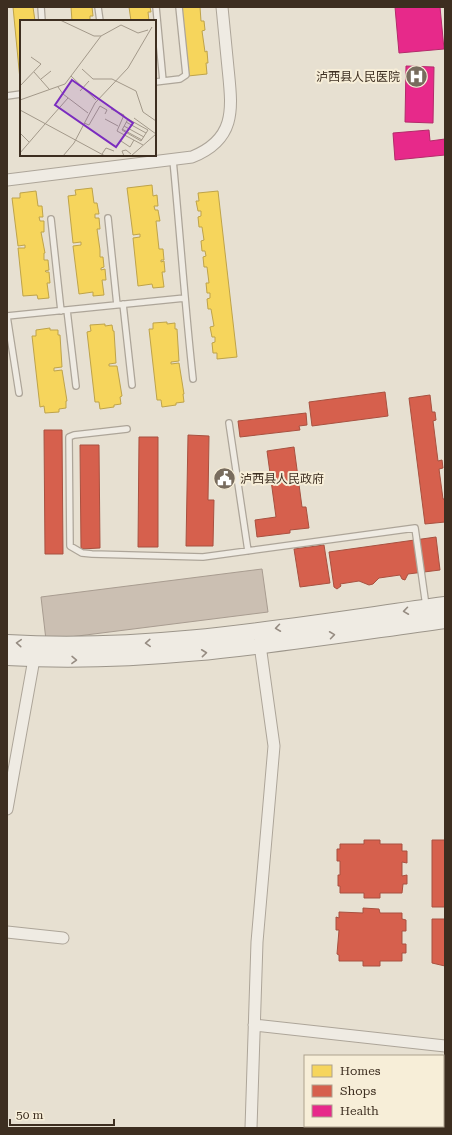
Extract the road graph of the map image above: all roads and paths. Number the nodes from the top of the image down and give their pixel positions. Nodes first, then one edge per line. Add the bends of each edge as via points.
1 (41, 7) edge
2 (98, 7) edge
3 (156, 7) edge
4 (180, 7) edge
5 (222, 7) edge
6 (42, 20) edge
7 (100, 20) edge
8 (163, 81) junction
9 (156, 82) edge
10 (20, 94) edge
11 (7, 96) edge
12 (174, 160) junction
13 (7, 180) edge
14 (108, 218) dead end
15 (51, 219) dead end
16 (185, 298) junction
17 (120, 304) junction
18 (64, 310) junction
19 (7, 316) edge
20 (193, 379) dead end
21 (132, 385) dead end
22 (76, 386) dead end
23 (19, 393) dead end
24 (229, 423) dead end
25 (127, 429) dead end
26 (248, 551) junction
27 (445, 605) edge
28 (426, 608) junction
29 (445, 620) edge
30 (7, 643) edge
31 (260, 645) junction
32 (7, 657) edge
33 (34, 659) junction
34 (7, 809) edge
35 (7, 932) edge
36 (63, 938) dead end
37 (254, 1025) junction
38 (445, 1046) edge
39 (251, 1128) edge

1 - 6 lane
2 - 7 lane
3 - 8 lane
4 - 8 lane via 186,75 180,79
5 - 12 street via 232,105 227,126 222,136 208,150 192,157
8 - 9 lane
10 - 11 lane
12 - 13 street
12 - 16 lane
14 - 17 lane
15 - 18 lane
16 - 17 lane
16 - 20 lane
17 - 18 lane
17 - 21 lane
18 - 19 lane
18 - 22 lane
19 - 23 lane
24 - 26 lane
25 - 26 lane via 69,437 70,546 87,554 203,557
26 - 28 lane via 415,528
27 - 28 street
28 -> 30 street via 168,642 79,645
31 -> 29 street
33 -> 31 street via 86,660 169,656
31 - 37 street via 274,746 257,942
32 - 33 street
33 - 34 street
35 - 36 street
37 - 38 street
37 - 39 street

